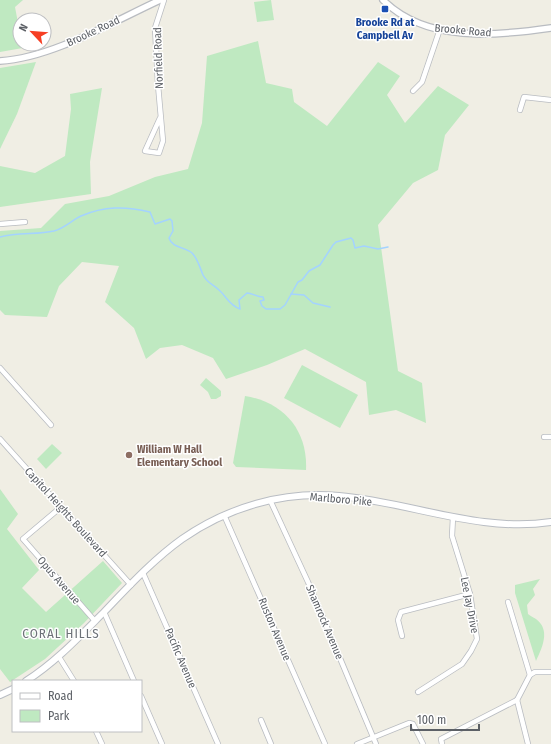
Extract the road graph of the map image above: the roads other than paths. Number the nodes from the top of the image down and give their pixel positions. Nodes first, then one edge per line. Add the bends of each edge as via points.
1 (160, 0) edge
2 (164, 0) edge
3 (383, 0) edge
4 (551, 28) edge
5 (440, 29) junction
6 (0, 61) edge
7 (413, 91) dead end
8 (551, 100) edge
9 (520, 110) dead end
10 (160, 118) junction
11 (25, 222) dead end
12 (0, 224) edge
13 (0, 368) edge
14 (51, 425) dead end
15 (544, 437) dead end
16 (551, 437) edge
17 (0, 439) edge
18 (270, 500) junction
19 (61, 507) junction
20 (224, 515) junction
21 (453, 517) junction
22 (551, 522) edge
23 (143, 573) junction
24 (131, 585) junction
25 (470, 594) junction
26 (508, 602) dead end
27 (104, 612) junction
28 (95, 622) junction
29 (402, 636) dead end
30 (59, 656) junction
31 (551, 672) edge
32 (530, 675) junction
33 (27, 680) edge
34 (73, 680) edge
35 (134, 680) edge
36 (12, 690) edge
37 (418, 692) dead end
38 (0, 696) edge
39 (142, 698) edge
40 (517, 700) junction
41 (261, 720) dead end
42 (96, 732) edge
43 (374, 737) junction
44 (102, 744) edge
45 (162, 744) edge
46 (218, 744) edge
47 (271, 744) edge
48 (324, 744) edge
49 (357, 744) edge
50 (376, 744) edge
51 (424, 744) edge
52 (442, 744) edge
53 (528, 744) edge

1 - 6 street, Brooke Road via 55,49 20,59
2 - 10 street, Norfield Road via 156,28
3 - 5 street, Brooke Road via 403,16
4 - 5 street, Brooke Road via 483,33
5 - 7 street via 422,82
8 - 9 street via 524,97
10 - 10 street, Norfield Road via 163,142 161,149 156,153 145,151
11 - 12 street
13 - 14 street
15 - 16 street
17 - 19 street, Capitol Heights Boulevard
18 - 20 main road, Marlboro Pike
18 - 21 main road, Marlboro Pike via 308,495 343,496
18 - 43 street, Shamrock Avenue
19 - 24 street, Capitol Heights Boulevard
19 - 28 street, Opus Avenue via 23,539
20 - 23 main road, Marlboro Pike via 182,539
20 - 48 street, Ruston Avenue
21 - 22 main road, Marlboro Pike via 509,524
21 - 25 street, Lee Jay Drive via 452,536
23 - 24 main road, Marlboro Pike
23 - 46 street, Pacific Avenue
24 - 27 main road, Marlboro Pike
25 - 29 street via 401,612 398,620
25 - 37 street, Lee Jay Drive via 477,633 475,645 462,664
26 - 32 street
27 - 28 main road, Marlboro Pike
27 - 35 street
28 - 30 main road, Marlboro Pike
30 - 33 main road, Marlboro Pike
30 - 34 street
31 - 32 street via 535,672
32 - 40 street
36 - 38 main road
39 - 45 street
40 - 52 street via 441,739
40 - 53 street
41 - 47 street
42 - 44 street
43 - 49 street
43 - 50 street, Shamrock Avenue
43 - 51 street via 408,723 413,724

